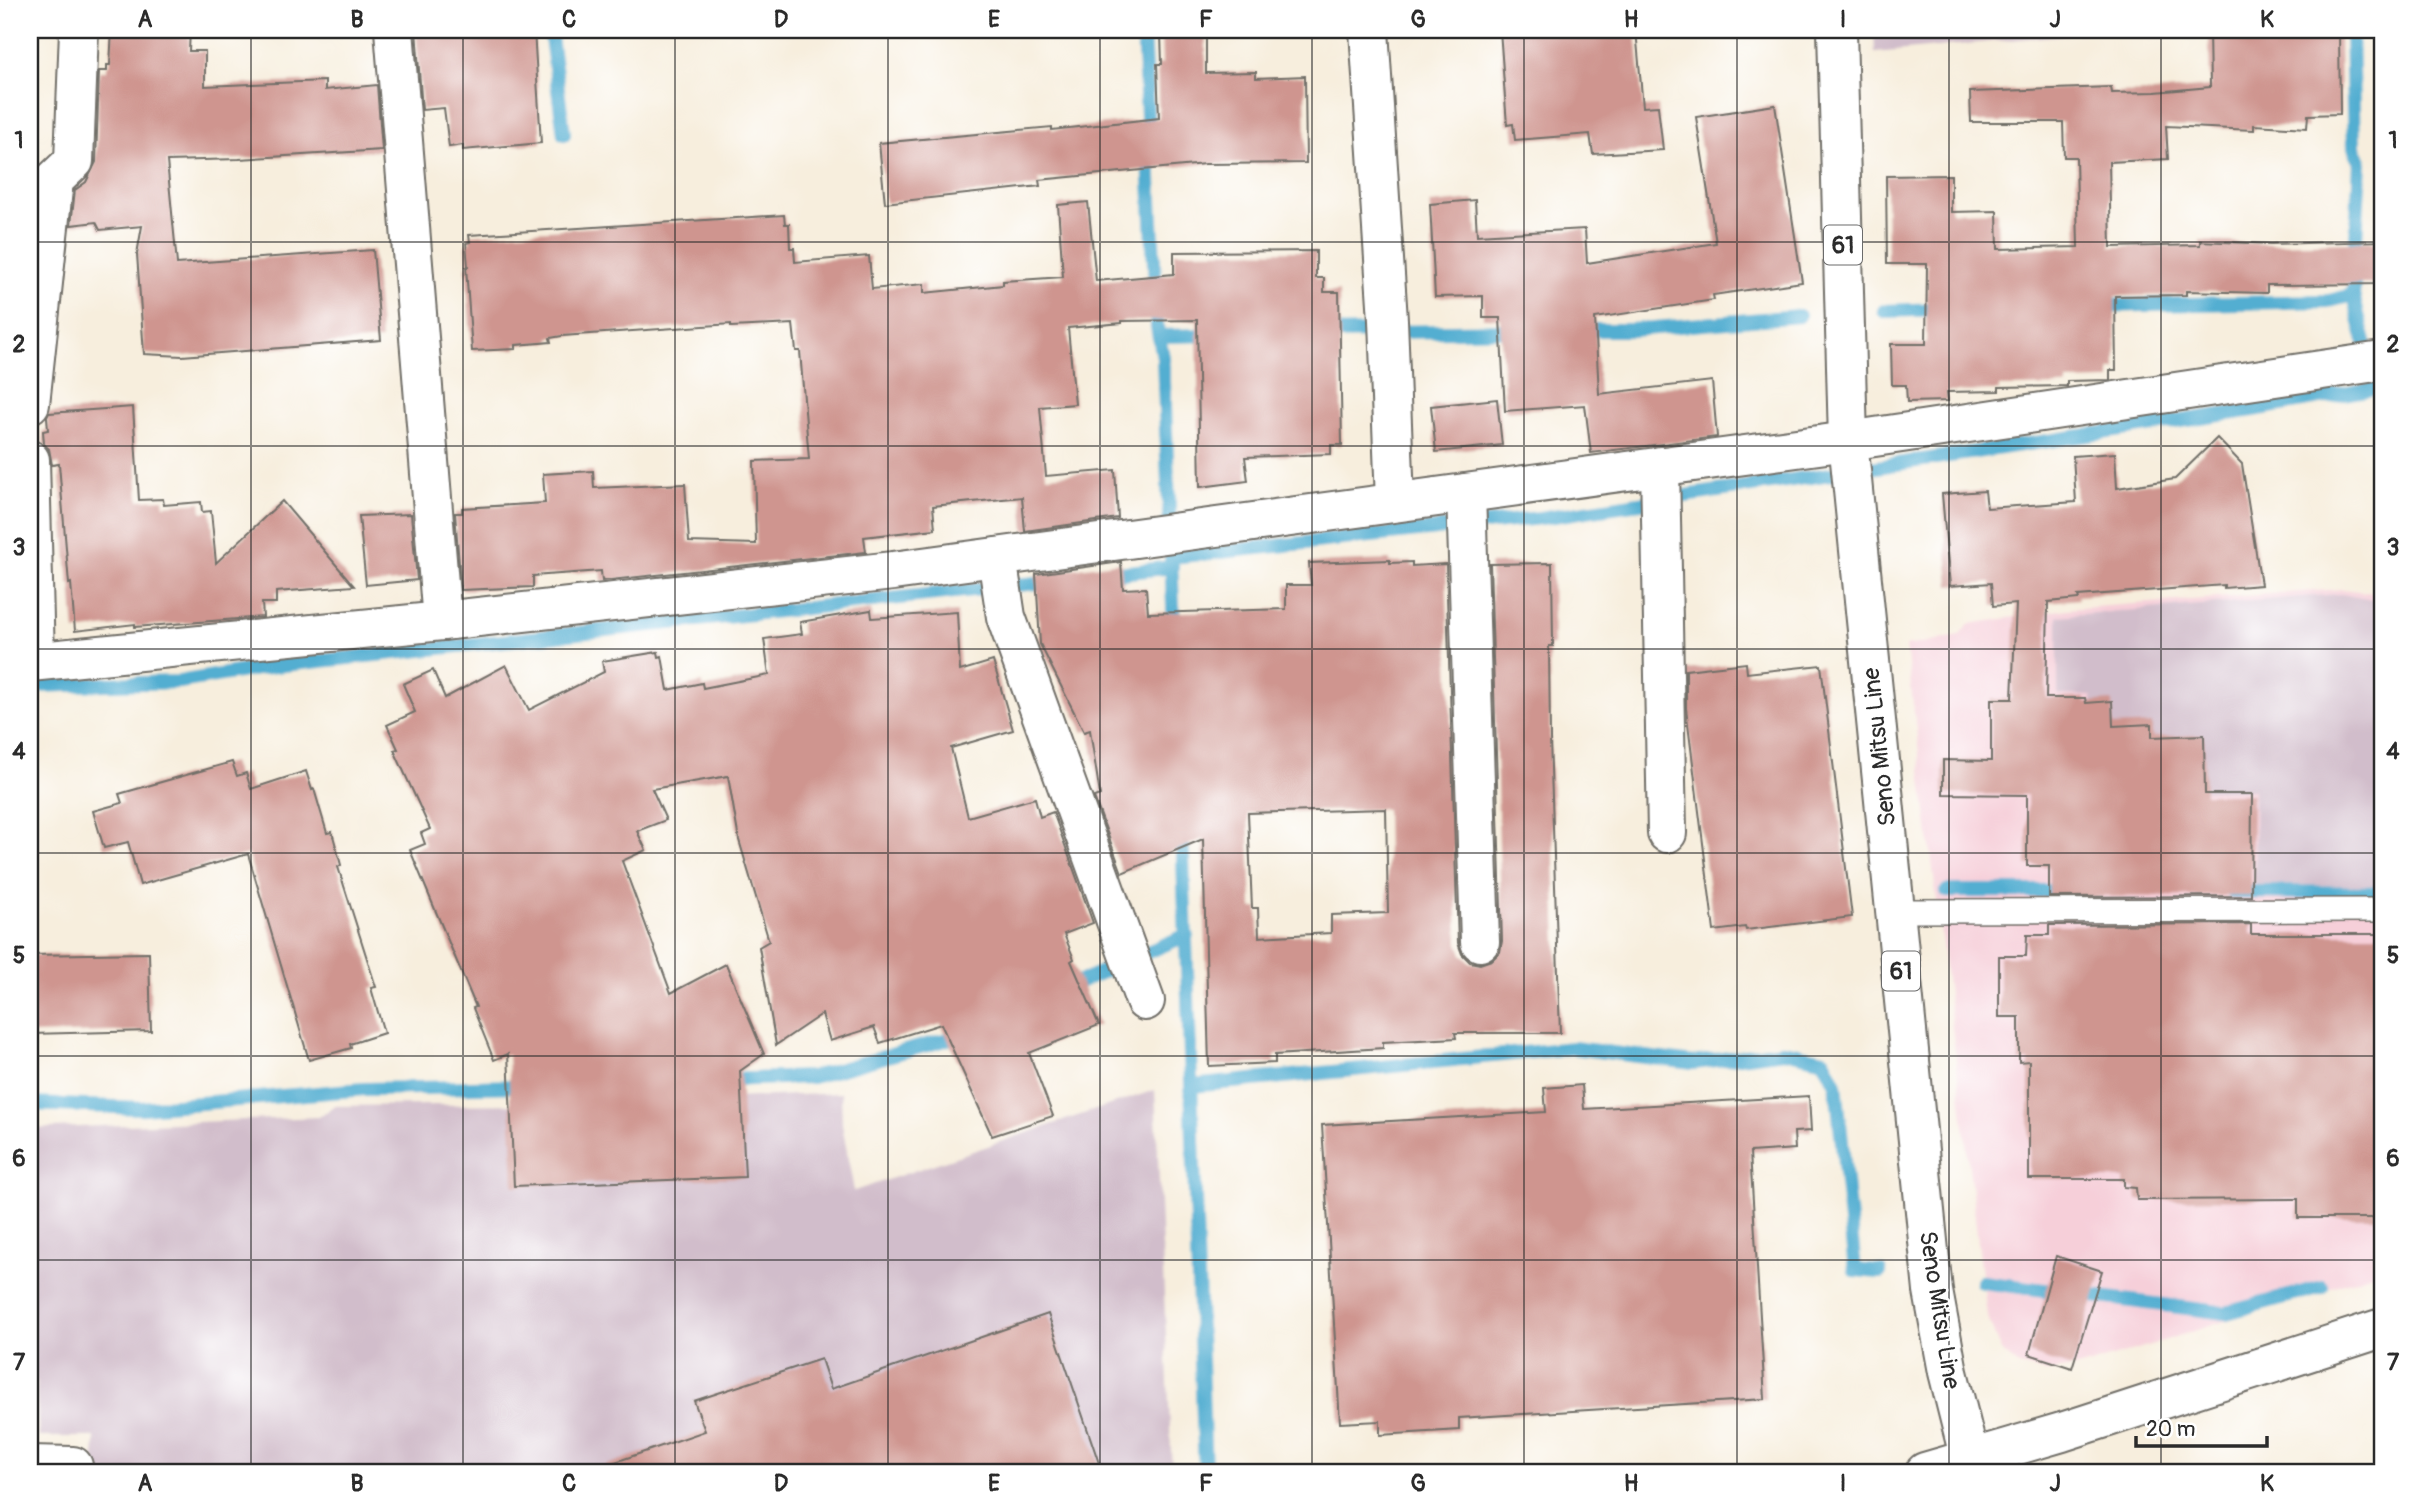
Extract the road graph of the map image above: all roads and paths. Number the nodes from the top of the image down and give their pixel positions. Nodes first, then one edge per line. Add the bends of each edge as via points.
1 (79, 30) edge
2 (394, 30) edge
3 (1369, 30) edge
4 (1837, 30) edge
5 (36, 291) edge
6 (2382, 360) edge
7 (30, 404) edge
8 (30, 460) edge
9 (1850, 460) junction
10 (1661, 491) junction
11 (1395, 502) junction
12 (1466, 517) junction
13 (1000, 575) junction
14 (442, 621) junction
15 (32, 661) edge
16 (1667, 833) dead end
17 (2382, 910) edge
18 (1895, 911) junction
19 (1480, 942) dead end
20 (1134, 973) dead end
21 (2382, 1328) edge
22 (30, 1465) edge
23 (1970, 1468) edge
24 (73, 1472) edge
25 (1925, 1472) edge

1 - 5 street via 74,161 54,180
2 - 14 street
3 - 11 street
4 - 9 street, Seno Mitsu Line / 61
5 - 7 street
6 - 9 street
8 - 15 street
9 - 10 street
9 - 18 street, Seno Mitsu Line / 61
10 - 12 street
10 - 16 street
11 - 12 street
11 - 13 street via 1168,533
12 - 19 street
13 - 14 street via 893,571
13 - 20 street via 1006,617
14 - 15 street
17 - 18 lane
18 - 23 street, Seno Mitsu Line / 61 via 1933,1291
21 - 23 street via 2062,1432
22 - 24 street via 73,1466
23 - 25 street

